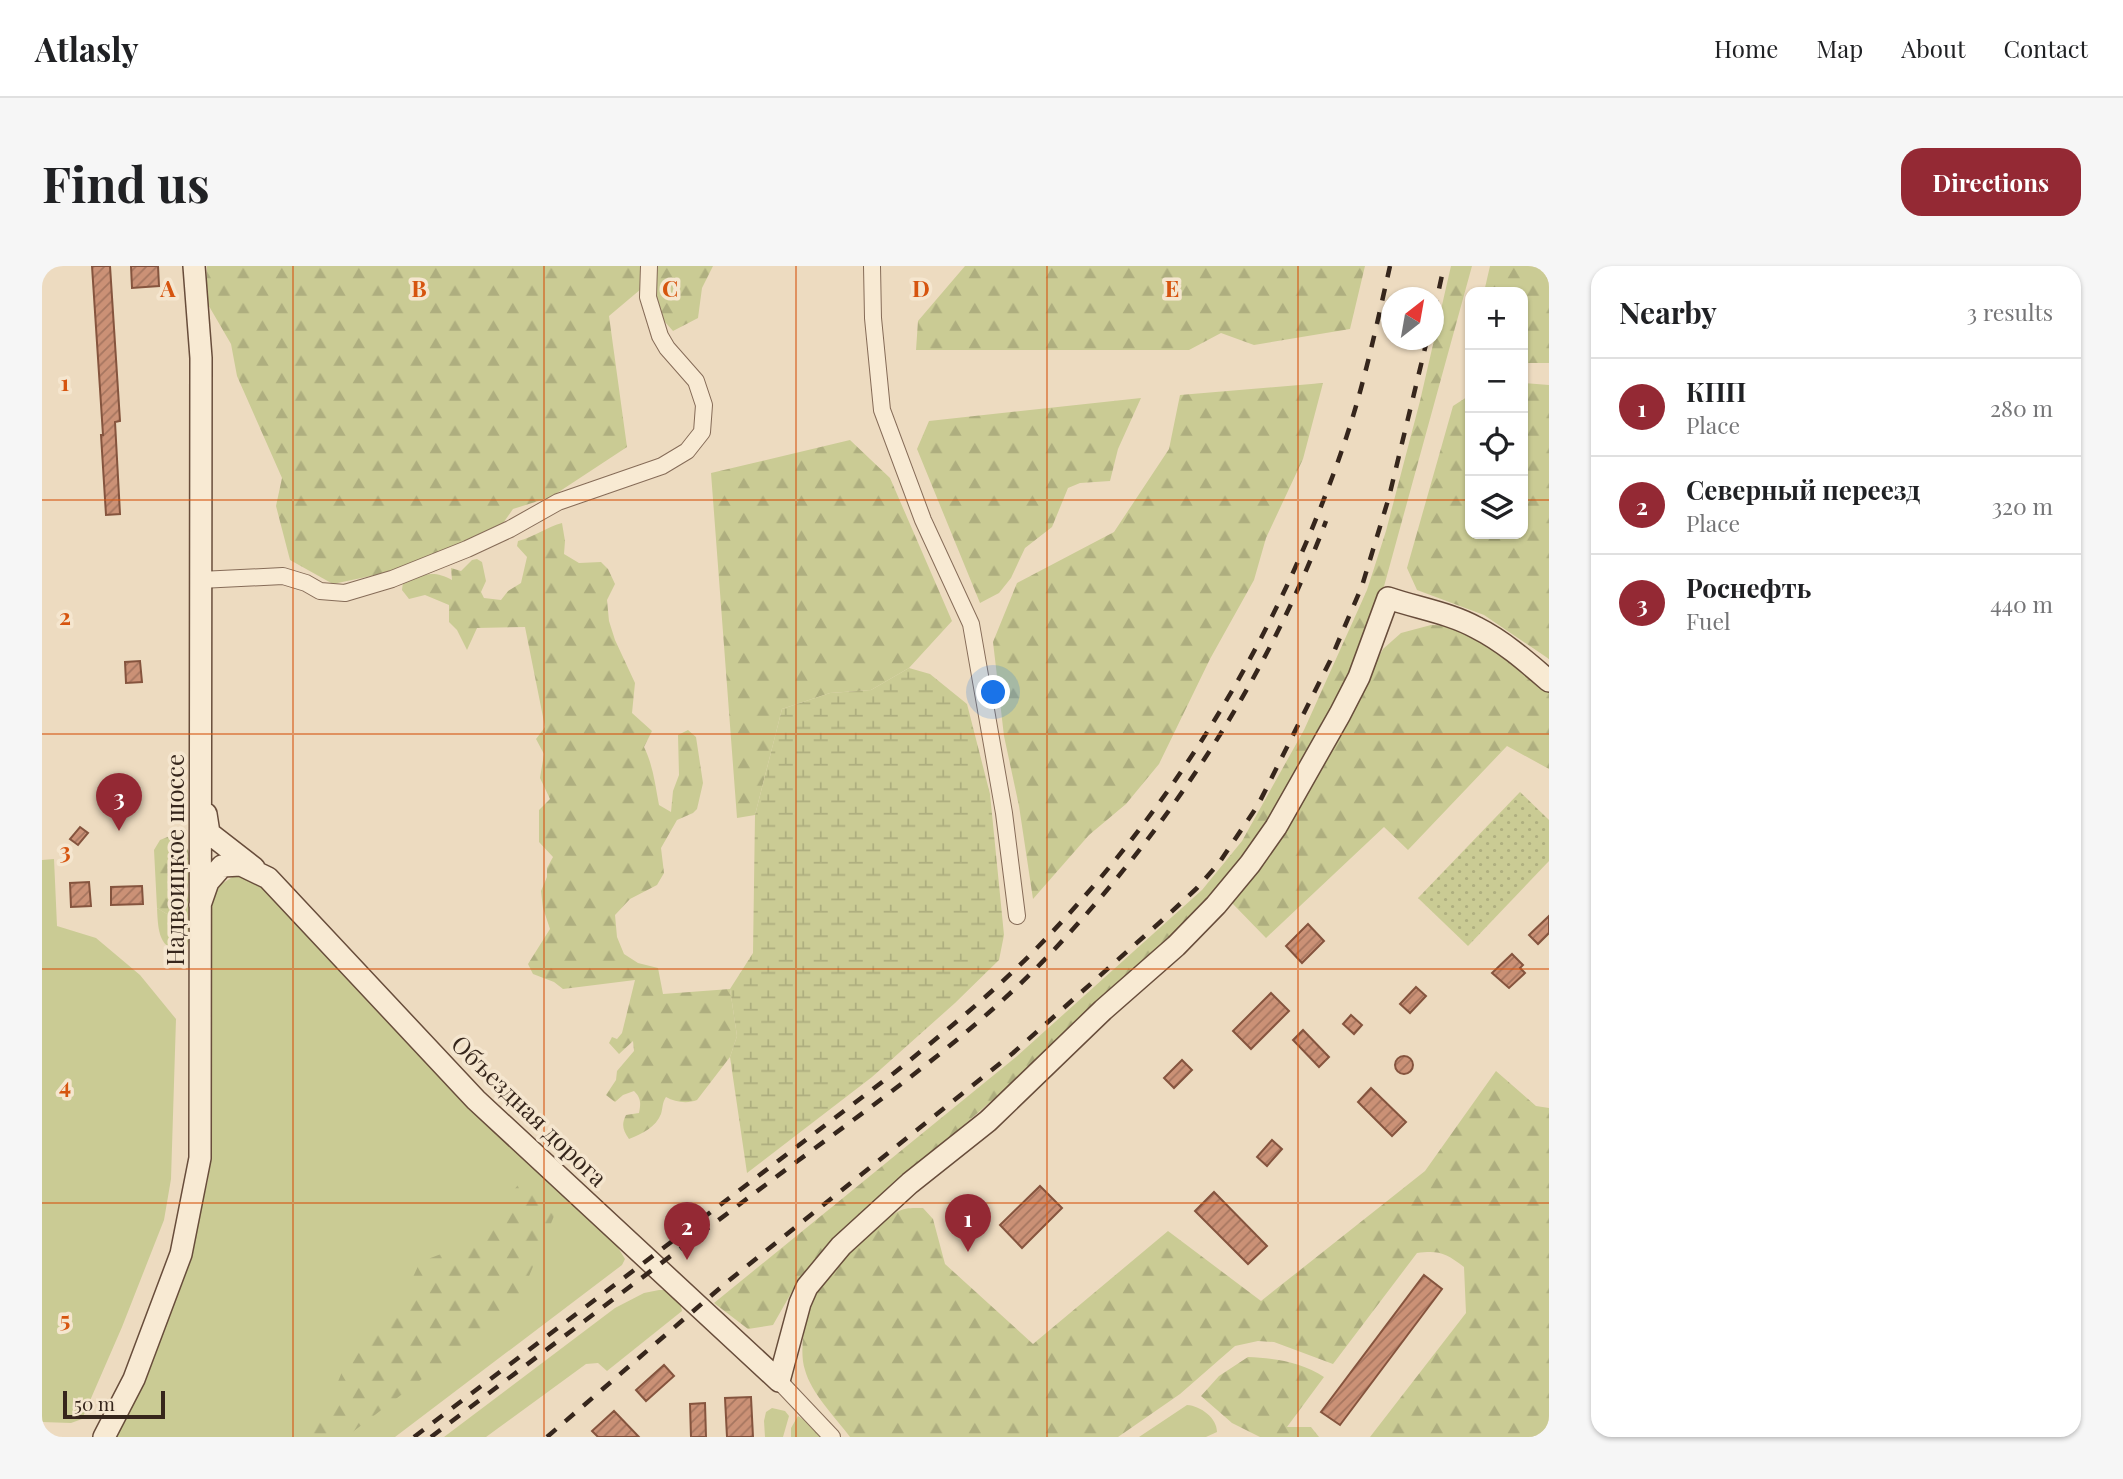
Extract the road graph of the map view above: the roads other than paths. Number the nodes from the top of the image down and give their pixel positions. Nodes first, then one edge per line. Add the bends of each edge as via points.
1 (194, 266) edge
2 (649, 266) edge
3 (869, 267) edge
4 (200, 580) junction
5 (1549, 681) edge
6 (200, 781) junction
7 (268, 878) junction
8 (200, 905) junction
9 (1017, 916) dead end
10 (779, 1381) junction
11 (104, 1437) edge
12 (832, 1437) edge

1 - 4 street, Надвоицкое шоссе via 201,358
2 - 4 street via 648,298 660,336 696,381 704,405 702,432 687,452 662,466 558,502 467,550 345,593 320,591 283,576
3 - 9 street via 882,410 923,520 971,624
4 - 6 street, Надвоицкое шоссе
5 - 10 street via 1478,628 1388,598 1340,714 1250,864 1176,946 988,1121 841,1246 807,1287
6 - 7 street via 209,833
6 - 8 street, Надвоицкое шоссе
7 - 8 street, Объездная дорога via 241,865 222,866 208,882
7 - 10 street, Объездная дорога via 476,1100
8 - 11 street, Надвоицкое шоссе via 200,1158 181,1254 134,1379
10 - 12 street, Объездная дорога

